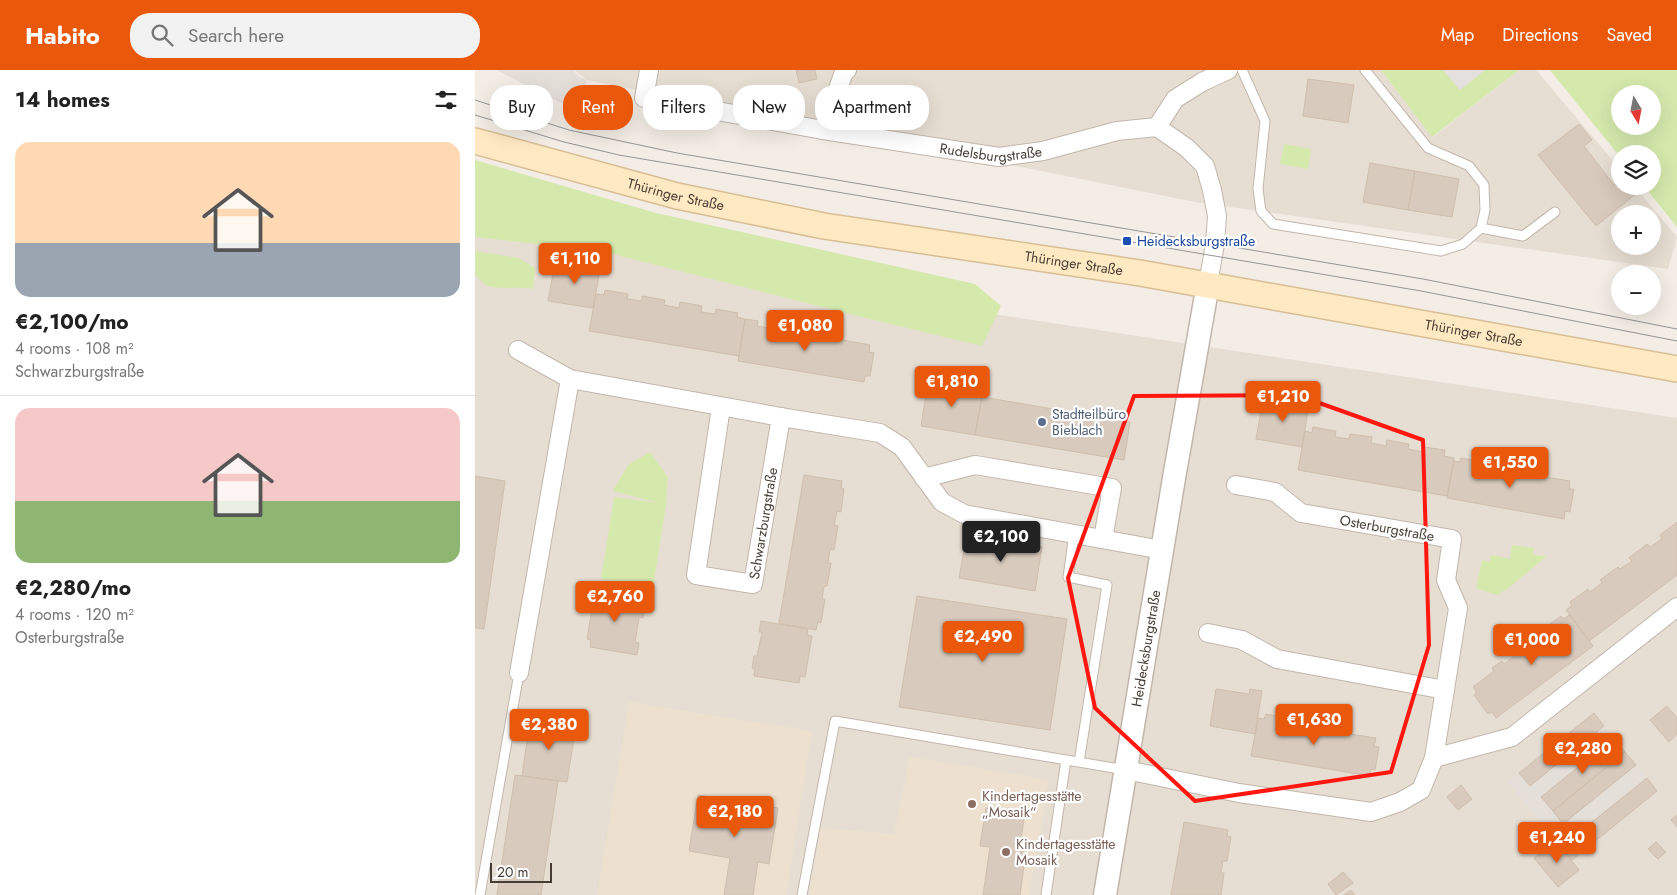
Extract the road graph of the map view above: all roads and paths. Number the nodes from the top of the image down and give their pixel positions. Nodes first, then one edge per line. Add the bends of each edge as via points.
1 (649, 70) edge
2 (847, 70) edge
3 (1227, 70) edge
4 (1242, 70) edge
5 (1365, 70) edge
6 (839, 85) edge
7 (1157, 127) junction
8 (815, 129) edge
9 (823, 130) edge
10 (475, 141) edge
11 (1555, 212) dead end
12 (1481, 228) junction
13 (1208, 284) junction
14 (518, 350) dead end
15 (1677, 369) edge
16 (570, 379) junction
17 (721, 407) junction
18 (781, 417) junction
19 (924, 478) junction
20 (1236, 485) dead end
21 (1074, 534) junction
22 (1103, 539) junction
23 (1162, 550) junction
24 (1677, 607) edge
25 (1208, 633) dead end
26 (519, 674) joint
27 (1445, 690) junction
28 (1434, 758) junction
29 (1066, 760) junction
30 (1079, 762) junction
31 (1126, 770) junction
32 (480, 895) edge
33 (802, 895) edge
34 (1046, 895) edge
35 (1105, 895) edge

1 - 8 street, Rudelsburgstraße via 644,98
2 - 6 street
3 - 7 street via 1175,99
4 - 12 lane via 1265,121 1258,189 1261,211 1273,224 1441,251 1463,244
5 - 12 lane via 1428,148 1469,166 1485,185
7 - 9 street, Rudelsburgstraße via 1117,130 1043,151 999,157
7 - 13 street via 1187,148 1205,166 1217,216
10 - 13 main road, Thüringer Straße via 677,196 824,226
11 - 12 lane via 1523,236
13 - 15 main road, Thüringer Straße
13 - 23 street, Heidecksburgstraße
14 - 16 street
16 - 17 street
16 - 26 street
17 - 18 street
17 - 18 street, Schwarzburgstraße via 696,575 753,584
18 - 19 street via 881,433 902,448
19 - 21 street via 942,502 964,514
19 - 22 street via 975,465 1111,488
20 - 27 street, Osterburgstraße via 1275,492 1301,513 1452,539 1446,580 1458,608
21 - 22 street
21 - 30 lane via 1068,577 1107,585
22 - 23 street
23 - 31 street, Heidecksburgstraße
24 - 28 street via 1512,737
25 - 27 street via 1242,640 1277,659
26 - 32 lane
27 - 28 street, Osterburgstraße
28 - 31 street, Osterburgstraße via 1421,790 1400,802 1371,812 1239,793
29 - 30 lane
29 - 33 lane via 835,721
29 - 34 lane
30 - 31 lane
31 - 35 street, Heidecksburgstraße

